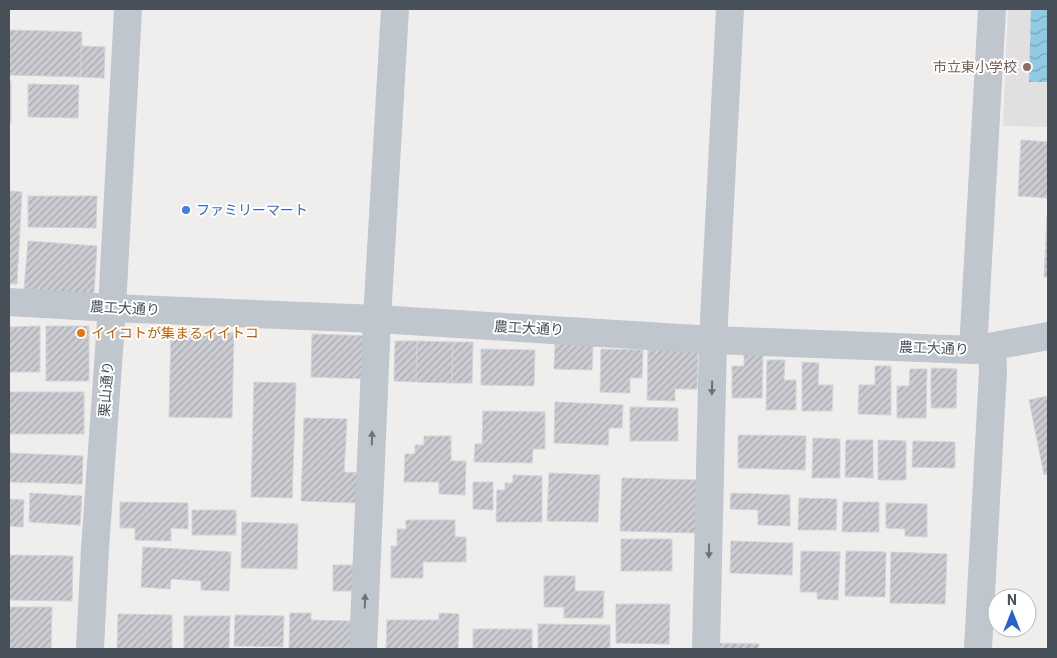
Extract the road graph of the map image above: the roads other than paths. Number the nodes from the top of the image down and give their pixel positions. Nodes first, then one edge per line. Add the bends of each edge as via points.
1 (128, 9) edge
2 (395, 9) edge
3 (730, 9) edge
4 (992, 9) edge
5 (9, 302) edge
6 (112, 308) junction
7 (377, 319) junction
8 (1048, 336) edge
9 (713, 340) junction
10 (982, 349) junction
11 (90, 649) edge
12 (363, 649) edge
13 (706, 649) edge
14 (978, 649) edge

1 - 6 street, 栗山通り
2 - 7 street
3 - 9 street
4 - 10 street
5 - 6 street, 農工大通り
6 - 7 street, 農工大通り
6 - 11 street, 栗山通り
7 - 9 street, 農工大通り
12 -> 7 street
8 - 10 street, 農工大通り
9 - 10 street, 農工大通り
9 -> 13 street
10 - 14 street via 994,371

